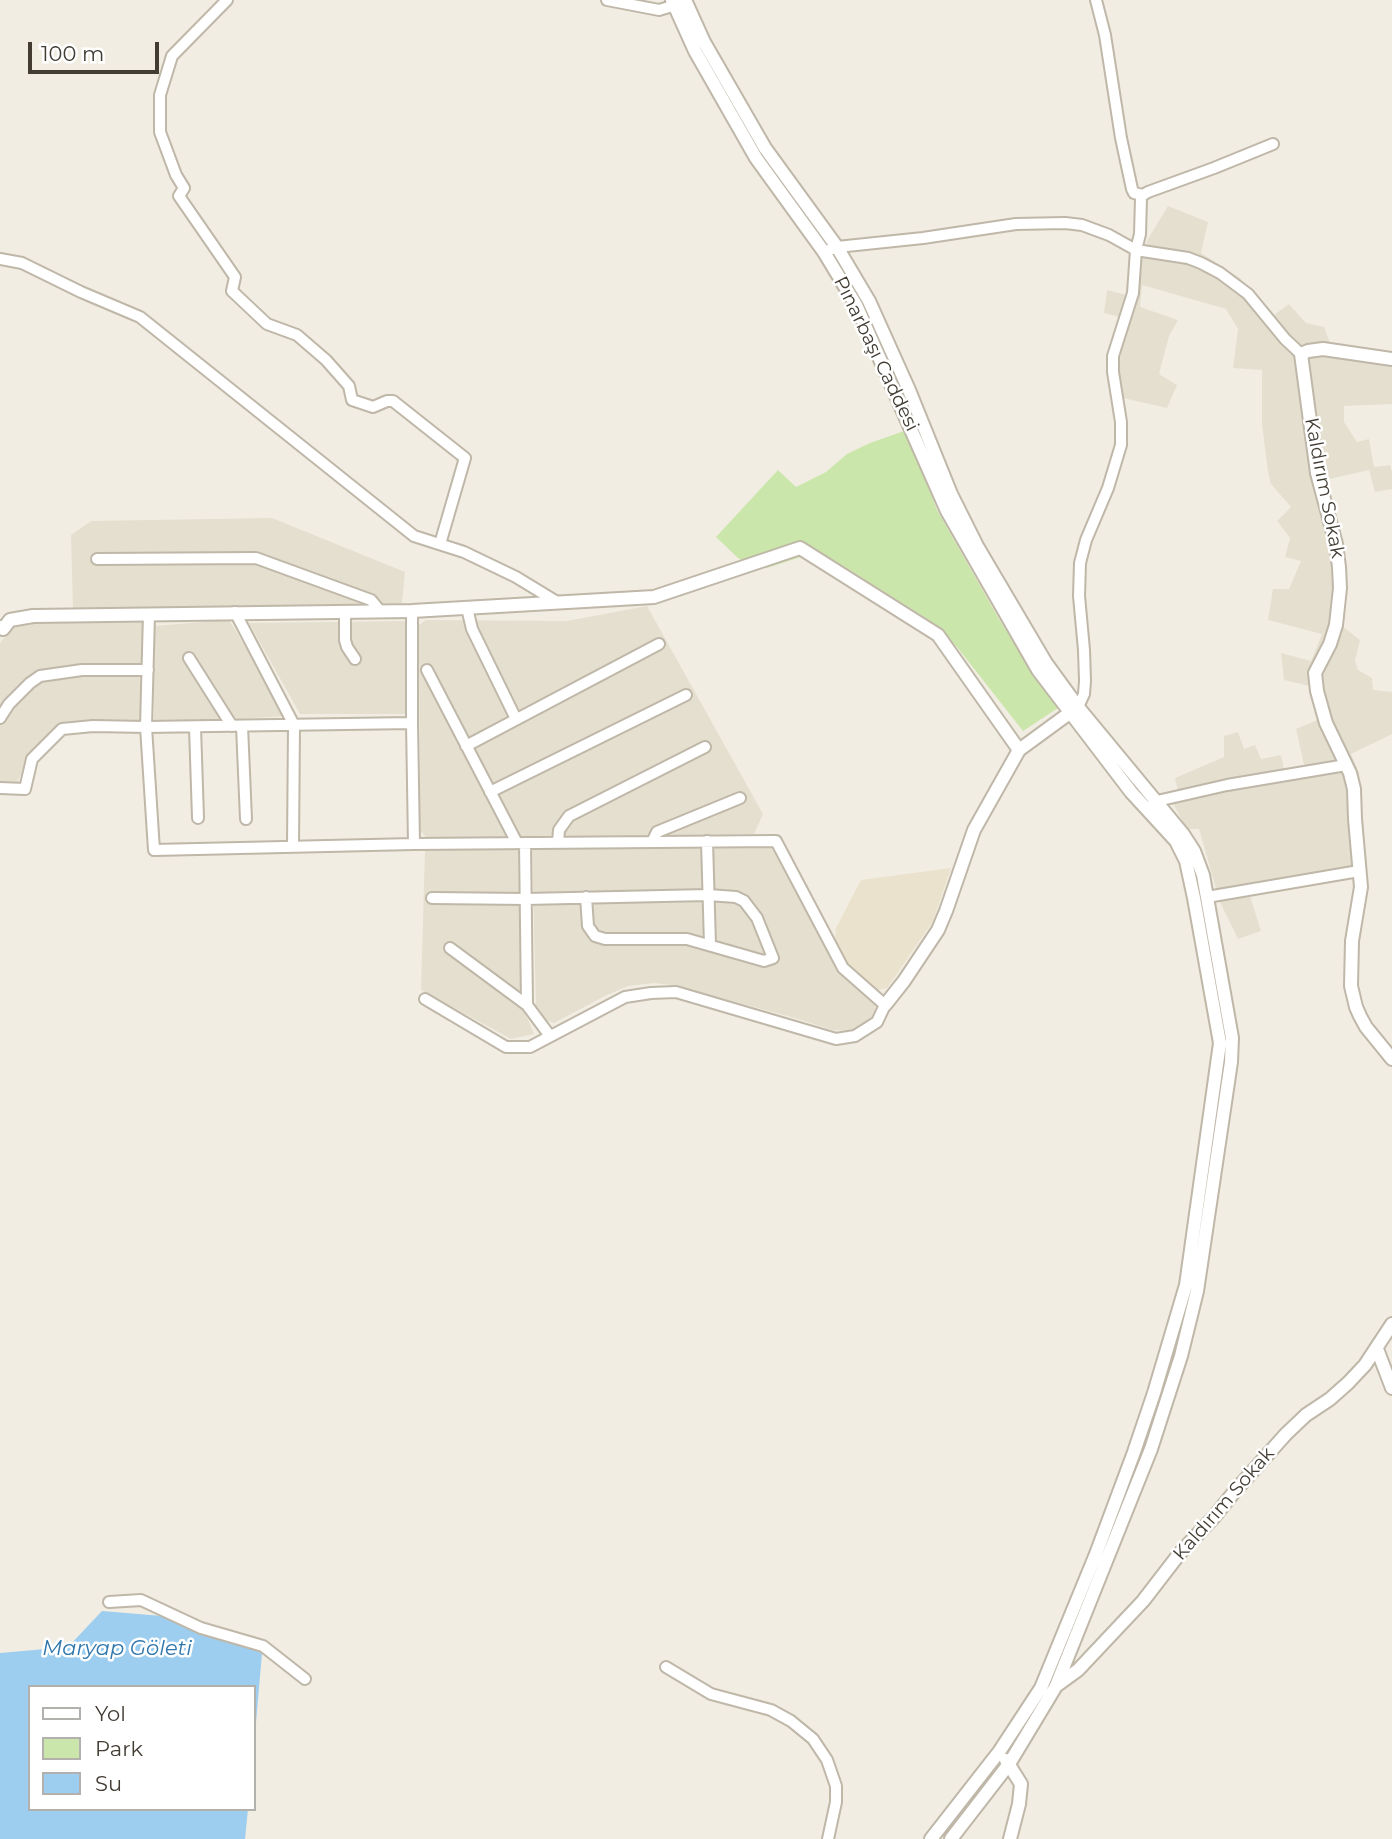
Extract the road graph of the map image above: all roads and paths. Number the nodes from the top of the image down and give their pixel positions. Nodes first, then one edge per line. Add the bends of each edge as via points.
1 (227, 0) edge
2 (607, 0) edge
3 (1096, 0) edge
4 (680, 2) edge
5 (1273, 144) dead end
6 (1143, 195) junction
7 (837, 247) junction
8 (1136, 250) junction
9 (824, 253) junction
10 (0, 259) edge
11 (1301, 354) junction
12 (1392, 359) edge
13 (440, 544) junction
14 (97, 559) dead end
15 (557, 602) junction
16 (467, 608) junction
17 (380, 611) junction
18 (412, 611) junction
19 (235, 612) junction
20 (345, 612) junction
21 (149, 614) junction
22 (1, 630) edge
23 (659, 644) dead end
24 (189, 659) dead end
25 (355, 659) dead end
26 (148, 670) junction
27 (427, 670) dead end
28 (686, 695) dead end
29 (1074, 710) junction
30 (0, 718) edge
31 (516, 719) junction
32 (412, 723) junction
33 (294, 725) junction
34 (237, 726) junction
35 (146, 727) junction
36 (195, 727) junction
37 (466, 746) junction
38 (705, 747) dead end
39 (1019, 750) junction
40 (1346, 765) junction
41 (0, 788) edge
42 (490, 792) junction
43 (740, 798) dead end
44 (1152, 805) junction
45 (198, 818) dead end
46 (246, 819) dead end
47 (707, 841) junction
48 (652, 842) junction
49 (521, 843) junction
50 (558, 843) junction
51 (414, 844) junction
52 (293, 847) junction
53 (1359, 871) junction
54 (708, 895) junction
55 (586, 897) junction
56 (1207, 897) junction
57 (432, 898) dead end
58 (526, 899) junction
59 (710, 945) junction
60 (450, 948) dead end
61 (425, 999) dead end
62 (527, 1004) junction
63 (885, 1005) junction
64 (550, 1036) junction
65 (1392, 1059) edge
66 (1392, 1324) edge
67 (1377, 1349) junction
68 (1392, 1388) edge
69 (109, 1602) dead end
70 (666, 1667) dead end
71 (305, 1679) dead end
72 (1056, 1686) junction
73 (1041, 1688) junction
74 (999, 1752) junction
75 (1009, 1764) junction
76 (828, 1839) edge
77 (931, 1839) edge
78 (951, 1839) edge
79 (1010, 1839) edge

1 - 13 street via 172,56 160,95 160,132 184,188 178,196 235,277 232,291 267,324 297,335 326,360 349,386 352,400 373,407 393,401 465,458
2 - 4 street via 659,10
3 - 6 street via 1132,189
4 - 7 street via 765,148
4 - 9 street, Pınarbaşı Caddesi via 695,51 756,158
5 - 6 street
6 - 8 street
7 - 8 street via 1054,222 1095,229
7 - 9 street
7 - 29 street via 873,310 977,546
8 - 11 street via 1188,258 1220,273 1248,294
8 - 29 street via 1133,293 1113,356 1121,445 1080,563 1085,681 1084,694
9 - 29 street, Pınarbaşı Caddesi via 856,304 947,510 1038,670
10 - 13 street via 22,264 140,317 414,536
11 - 12 street via 1323,349
11 - 40 street, Kaldırım Sokak via 1317,474 1336,544 1340,588 1336,625 1315,673 1326,723
13 - 15 street via 516,577
14 - 17 street via 257,558 371,600
15 - 16 street
15 - 39 street via 654,597 800,548 938,635
16 - 18 street
16 - 31 street via 472,629
17 - 18 street
17 - 20 street
18 - 32 street
19 - 20 street
19 - 21 street
19 - 33 street
20 - 25 street via 345,640
21 - 22 street via 33,616 10,620
21 - 26 street
23 - 31 street
24 - 34 street
26 - 30 street via 82,670 40,676
26 - 35 street
27 - 37 street
28 - 42 street
29 - 39 street
29 - 44 street
31 - 37 street
32 - 33 street
32 - 51 street
33 - 34 street
33 - 52 street
34 - 36 street
34 - 46 street
35 - 36 street
35 - 41 street via 62,729 32,759 25,789
35 - 52 street via 154,850
36 - 45 street
37 - 42 street
38 - 50 street via 569,816 559,830
39 - 63 street via 974,830 938,930
40 - 44 street via 1227,785
40 - 53 street, Kaldırım Sokak via 1353,780
42 - 49 street
43 - 48 street via 657,832
44 - 56 street via 1194,851
44 - 73 street via 1186,861 1220,1043 1186,1285 1134,1452
47 - 48 street
47 - 54 street
47 - 63 street via 776,841 843,968
48 - 50 street
49 - 50 street
49 - 51 street
49 - 58 street
51 - 52 street
53 - 56 street
53 - 65 street, Kaldırım Sokak via 1351,986 1366,1027
54 - 55 street
54 - 59 street
54 - 59 street via 744,901 757,918 773,958 764,961
55 - 58 street
55 - 59 street via 588,926 595,936 687,939
56 - 72 street via 1233,1041 1198,1291 1151,1449
57 - 58 street
58 - 62 street
60 - 62 street
61 - 64 street via 506,1047 530,1047
62 - 64 street
63 - 64 street via 877,1022 855,1036 836,1039 676,992 650,993 625,997
66 - 67 street, Kaldırım Sokak
67 - 68 street
67 - 72 street, Kaldırım Sokak via 1348,1383 1306,1415 1264,1457 1143,1601 1078,1670
69 - 71 street via 141,1600 201,1628 262,1646
70 - 76 street via 711,1694 771,1710 813,1739 827,1759 836,1786
72 - 73 street
72 - 75 street, Kaldırım Sokak
73 - 74 street
74 - 75 street
74 - 77 street
75 - 78 street, Kaldırım Sokak
75 - 79 street via 1021,1784

